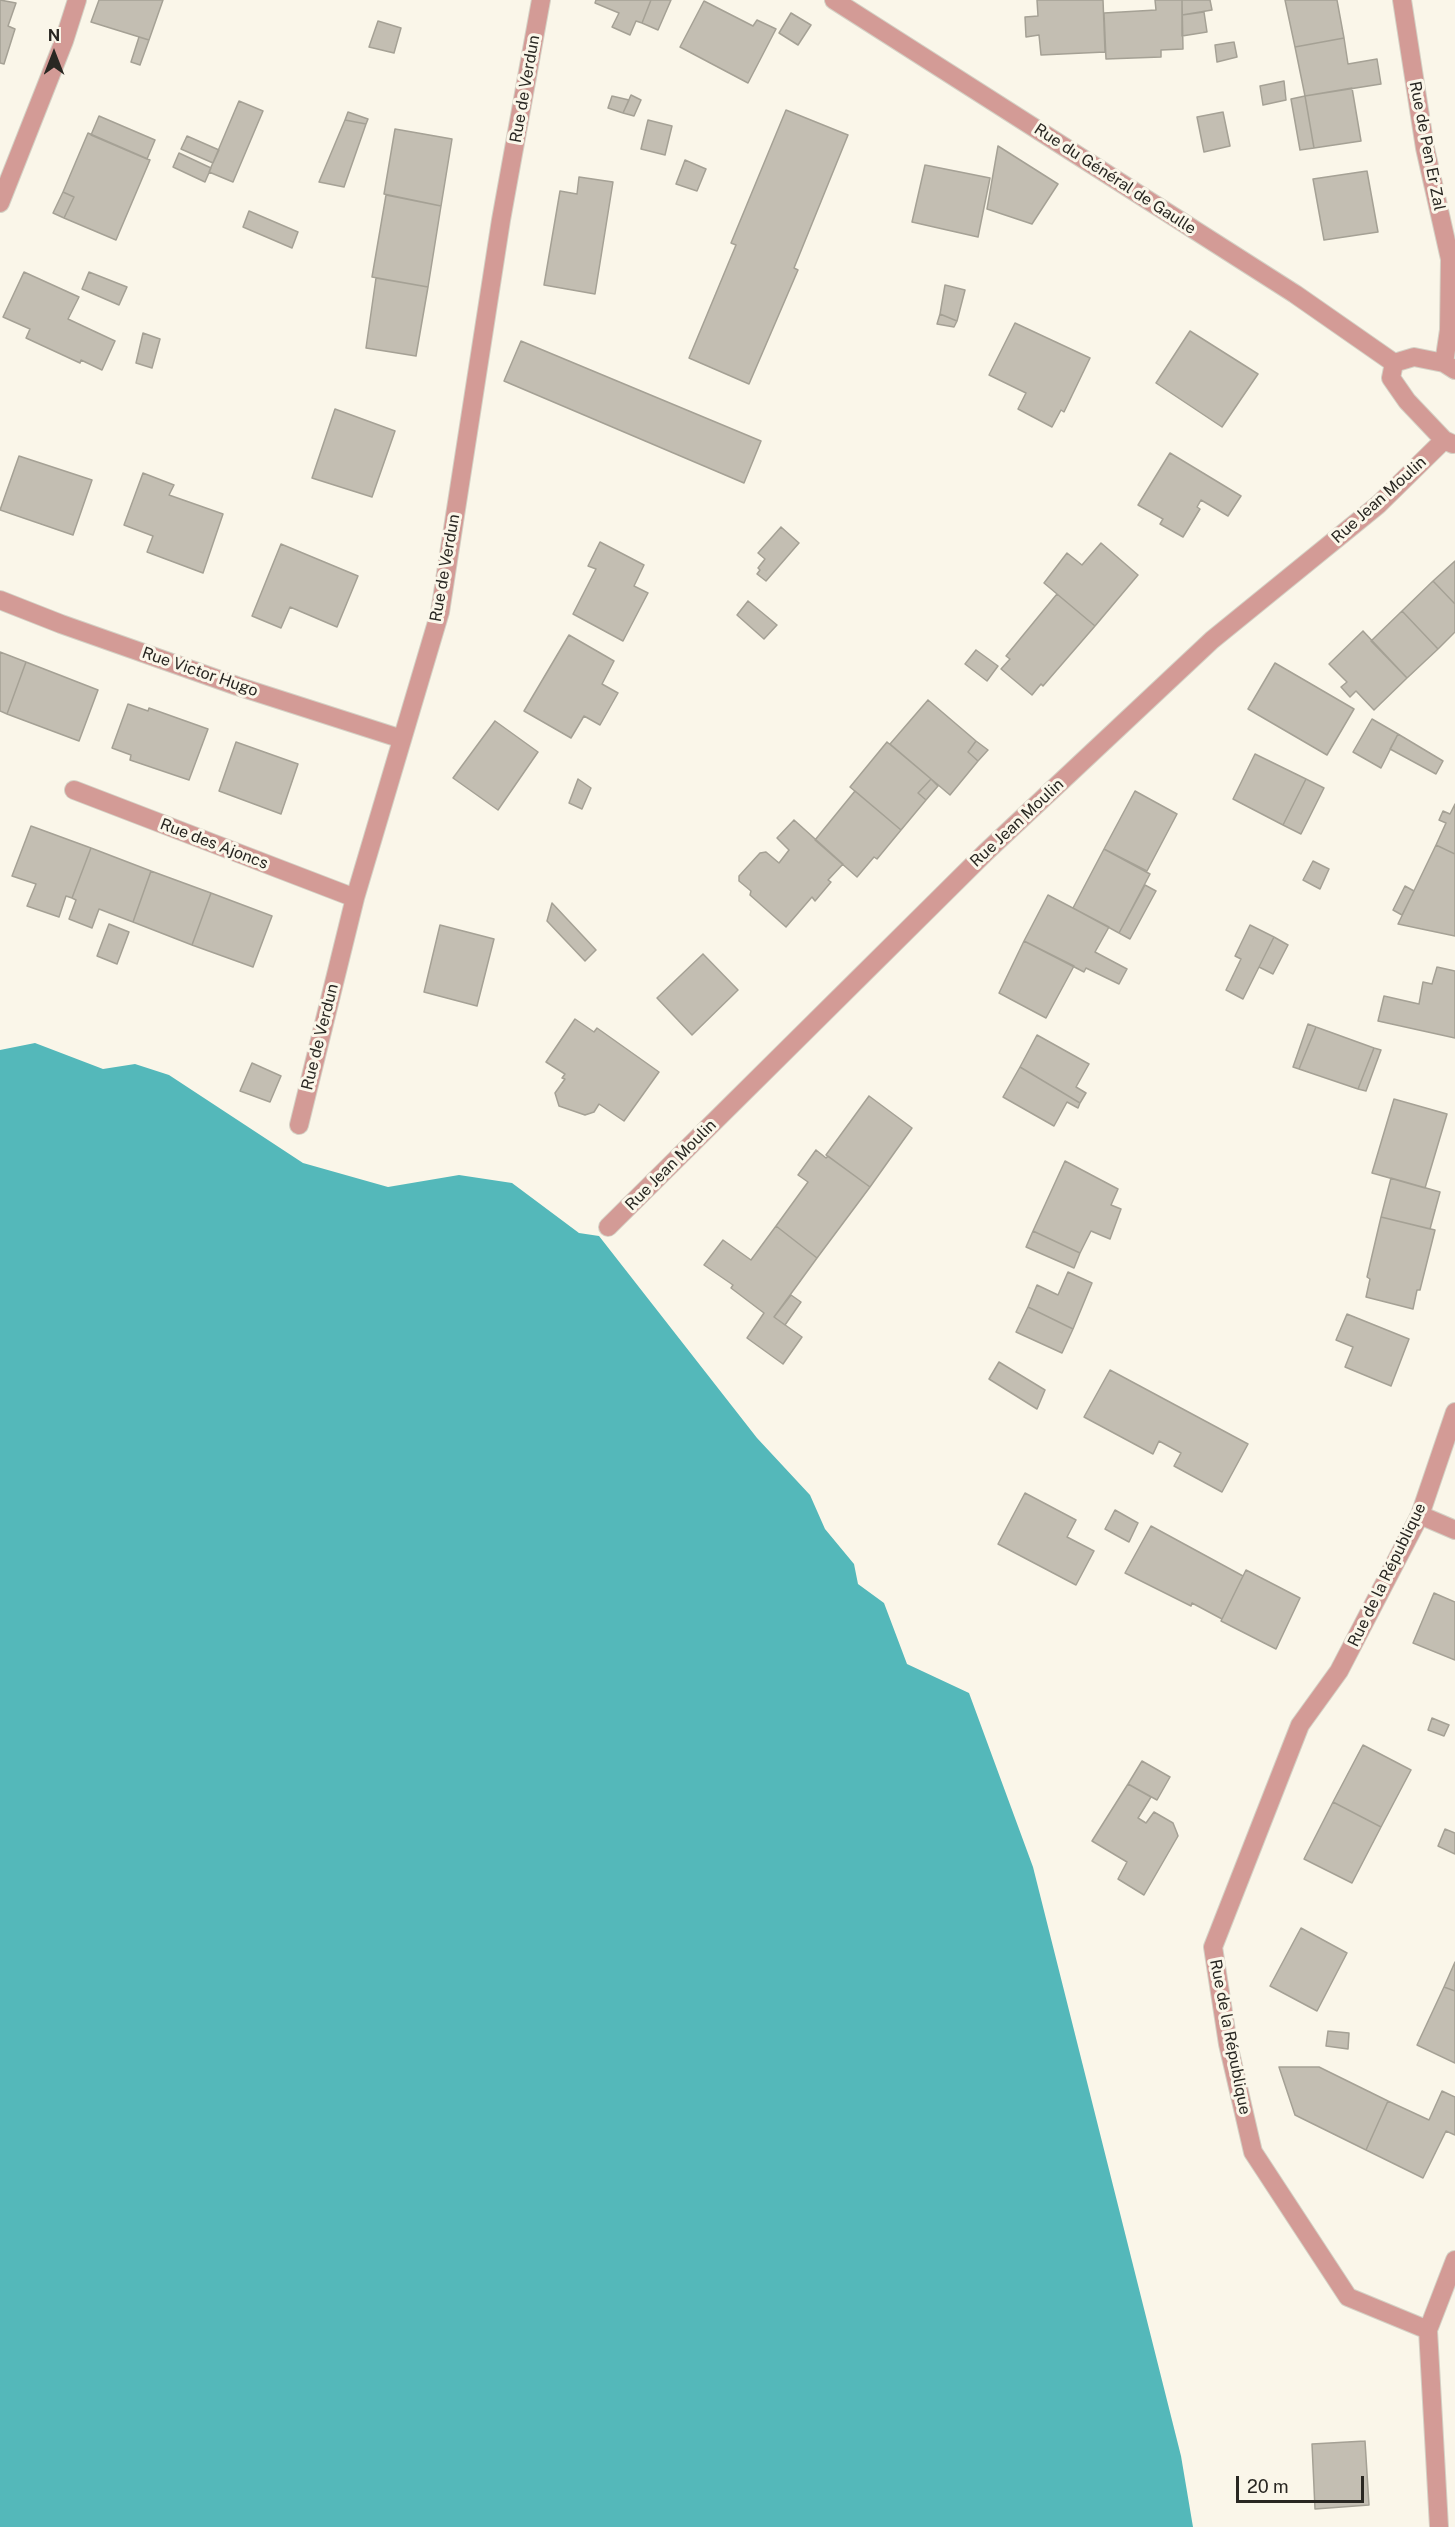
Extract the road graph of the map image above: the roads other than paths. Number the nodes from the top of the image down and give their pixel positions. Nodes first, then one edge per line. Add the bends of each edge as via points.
1 (77, 0) edge
2 (540, 0) edge
3 (834, 0) edge
4 (1402, 0) edge
5 (1, 198) edge
6 (1394, 363) junction
7 (1449, 366) edge
8 (1449, 443) edge
9 (0, 600) edge
10 (402, 740) junction
11 (74, 790) dead end
12 (355, 898) junction
13 (299, 1125) dead end
14 (608, 1227) dead end
15 (1455, 1412) edge
16 (1420, 1515) junction
17 (1455, 1530) edge
18 (1455, 2259) edge
19 (1428, 2330) junction
20 (1439, 2527) edge

1 - 5 street
2 - 10 street, Rue de Verdun via 501,220 440,612
3 - 6 street, Rue du Général de Gaulle via 1295,294
4 - 7 street, Rue de Pen Er Zal via 1425,148 1450,259
6 - 7 street via 1414,357
6 - 8 street via 1391,378 1407,401
8 - 14 street, Rue Jean Moulin via 1212,640 986,852
9 - 10 street, Rue Victor Hugo
10 - 12 street, Rue de Verdun
11 - 12 street, Rue des Ajoncs
12 - 13 street, Rue de Verdun
15 - 16 street, Rue de la République
16 - 17 street
16 - 19 street, Rue de la République via 1339,1671 1300,1725 1213,1947 1228,2044 1253,2152 1348,2298
18 - 19 street
19 - 20 street

